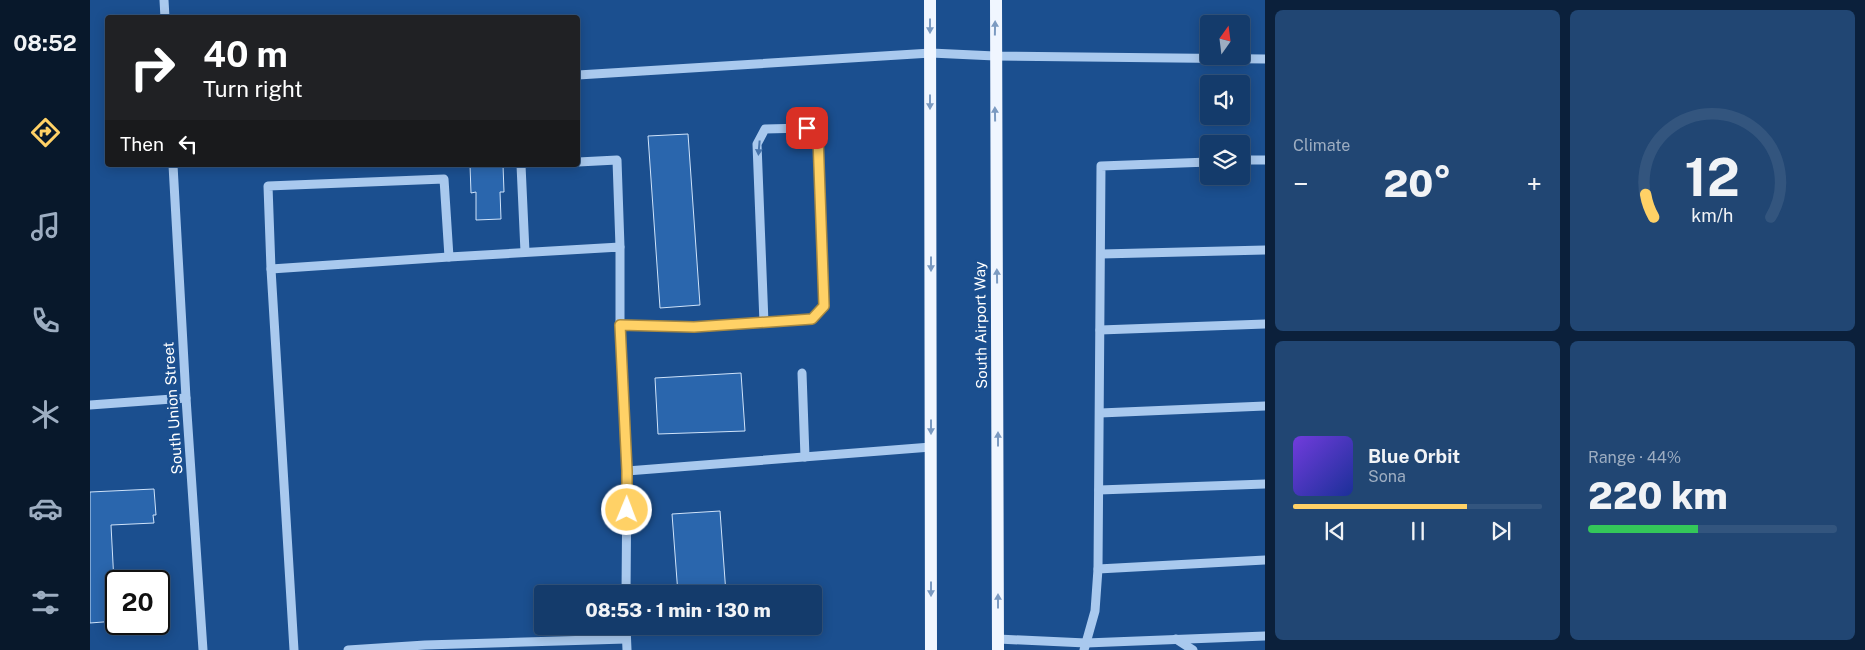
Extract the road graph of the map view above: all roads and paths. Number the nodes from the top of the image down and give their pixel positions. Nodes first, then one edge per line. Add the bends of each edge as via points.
1 (164, 0) edge
2 (930, 0) edge
3 (996, 0) edge
4 (165, 15) edge
5 (931, 53) junction
6 (995, 56) junction
7 (1265, 59) edge
8 (580, 75) edge
9 (1250, 160) edge
10 (1265, 160) edge
11 (580, 162) edge
12 (1200, 162) edge
13 (174, 167) edge
14 (521, 167) edge
15 (620, 247) junction
16 (1265, 250) edge
17 (525, 252) junction
18 (1101, 254) junction
19 (449, 257) junction
20 (271, 269) junction
21 (764, 322) junction
22 (1265, 324) edge
23 (620, 325) junction
24 (1100, 330) junction
25 (802, 373) dead end
26 (186, 398) junction
27 (90, 405) edge
28 (1265, 406) edge
29 (1100, 413) junction
30 (931, 447) junction
31 (805, 457) junction
32 (627, 471) junction
33 (1265, 484) edge
34 (1099, 490) junction
35 (1265, 560) edge
36 (1098, 568) junction
37 (626, 585) edge
38 (626, 635) edge
39 (1265, 636) edge
40 (626, 639) junction
41 (1175, 639) junction
42 (998, 645) edge
43 (1085, 646) edge
44 (203, 650) edge
45 (294, 650) edge
46 (348, 650) edge
47 (626, 650) edge
48 (931, 650) edge
49 (1193, 650) edge

1 - 4 street
2 -> 5 main road
6 -> 3 main road, South Airport Way
5 - 6 street
5 - 8 street
5 -> 30 main road
6 - 7 street
42 -> 6 main road, South Airport Way
9 - 10 street
11 - 15 street via 617,160
12 - 18 street via 1101,166
13 - 26 street, South Union Street
14 - 17 street
15 - 17 street
15 - 23 street
16 - 18 street
17 - 19 street
18 - 24 street
19 - 20 street
19 - 20 street via 444,180 268,186
20 - 45 street
21 -> 21 street via 812,319 824,306 818,137 807,128 765,129 758,144
21 - 23 street via 694,327
22 - 24 street
23 - 32 street
24 - 29 street
25 - 31 street
26 - 27 street
26 - 44 street, South Union Street
28 - 29 street
29 - 34 street
30 - 31 street
30 -> 48 main road
31 - 32 street
32 - 37 street
33 - 34 street
34 - 36 street
35 - 36 street
36 - 43 street via 1095,611
38 - 40 street
39 - 41 street
40 - 46 street
40 - 47 street
41 - 43 street
41 - 49 street
42 - 43 street

